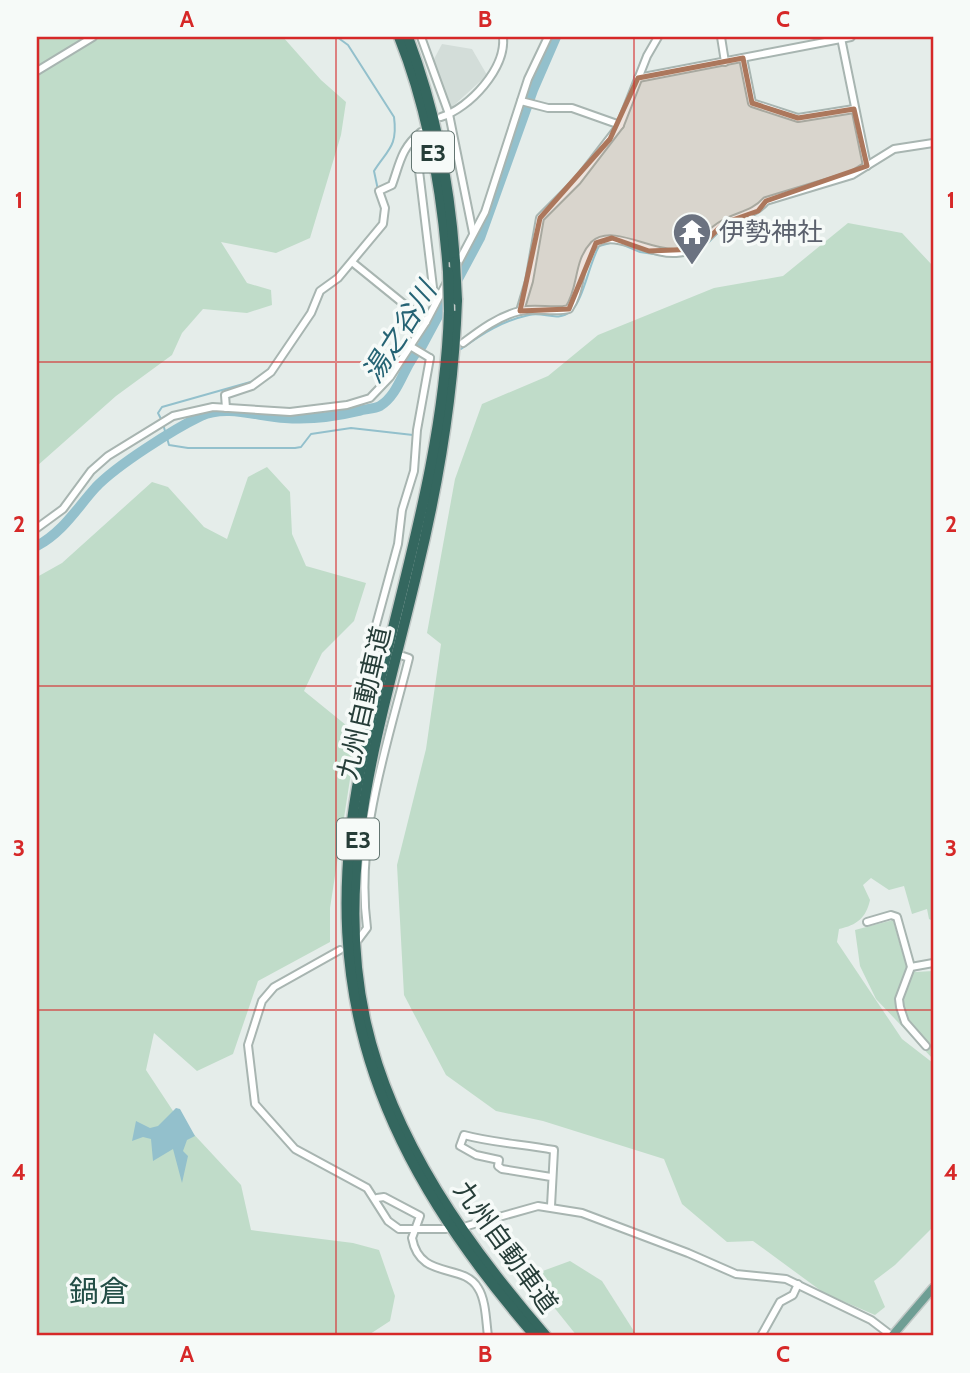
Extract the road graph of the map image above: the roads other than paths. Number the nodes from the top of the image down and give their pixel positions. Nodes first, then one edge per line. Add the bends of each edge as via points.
1 (93, 37) edge
2 (399, 37) edge
3 (408, 37) edge
4 (421, 37) edge
5 (503, 37) edge
6 (548, 37) edge
7 (658, 37) edge
8 (721, 37) edge
9 (850, 37) edge
10 (841, 38) junction
11 (743, 58) junction
12 (725, 62) junction
13 (37, 71) edge
14 (638, 78) junction
15 (522, 101) junction
16 (854, 109) junction
17 (449, 114) junction
18 (440, 117) dead end
19 (620, 125) junction
20 (933, 143) edge
21 (867, 166) junction
22 (473, 233) junction
23 (352, 262) junction
24 (435, 304) junction
25 (520, 311) junction
26 (426, 322) junction
27 (463, 343) dead end
28 (412, 346) junction
29 (439, 355) dead end
30 (427, 356) junction
31 (226, 408) junction
32 (37, 528) edge
33 (383, 650) dead end
34 (403, 656) dead end
35 (867, 922) dead end
36 (358, 940) dead end
37 (340, 950) dead end
38 (933, 963) edge
39 (911, 967) junction
40 (926, 1046) dead end
41 (551, 1177) junction
42 (377, 1198) junction
43 (551, 1206) junction
44 (467, 1226) dead end
45 (446, 1229) dead end
46 (412, 1231) junction
47 (799, 1284) junction
48 (932, 1293) edge
49 (488, 1336) edge
50 (535, 1336) edge
51 (546, 1336) edge
52 (761, 1336) edge
53 (892, 1336) edge

1 - 13 street
2 - 50 highway, 九州自動車道 / E3, bridge via 431,142 441,194 449,311 445,379 430,478 355,797 346,868 346,940 363,1041 392,1121 451,1226
3 - 51 highway, 九州自動車道 / E3, bridge via 439,140 449,192 457,300 453,379 438,480 359,825 354,891 356,959 366,1024 409,1139 477,1250
4 - 17 street
5 - 17 street via 499,65
6 - 15 street
7 - 14 street
8 - 12 street
9 - 10 street
10 - 11 street
10 - 16 street
11 - 12 street
11 - 16 street via 752,103 798,118
12 - 14 street
14 - 19 street
15 - 19 street via 572,108
15 - 22 street via 485,212
16 - 21 street
17 - 18 street
17 - 22 street
19 - 25 street via 577,181 540,218
20 - 21 street via 894,149
21 - 25 street via 852,175 766,201 758,211 724,223 698,248 675,253 649,251 612,238 596,243 587,255 579,294 569,309
22 - 24 street
23 - 24 street via 383,224 385,208 379,191 392,185 397,163 418,135
23 - 26 street
23 - 31 street via 320,291 311,313 271,372 252,386 225,395
24 - 26 street
25 - 27 street via 486,326
26 - 28 street
28 - 30 street
28 - 31 street via 370,398 290,412
29 - 30 street
30 - 33 street via 414,471 373,636
31 - 32 street via 180,414 132,438 99,463 63,509
34 - 36 street via 409,659 368,831 367,928
35 - 39 street via 897,917
37 - 42 street via 274,987 262,1001 248,1045 252,1096 289,1144
38 - 39 street
39 - 40 street via 900,1007 905,1022
41 - 41 street via 554,1150 464,1135 460,1146 499,1160 502,1169
41 - 43 street
42 - 46 street via 393,1225
42 - 46 street via 384,1197 420,1216
43 - 44 street
43 - 47 street via 598,1217 736,1274 775,1276
45 - 46 street
46 - 49 street via 413,1244 427,1264 475,1283 481,1291
47 - 52 street via 793,1295 780,1302
47 - 53 street via 871,1320
48 - 53 main road

